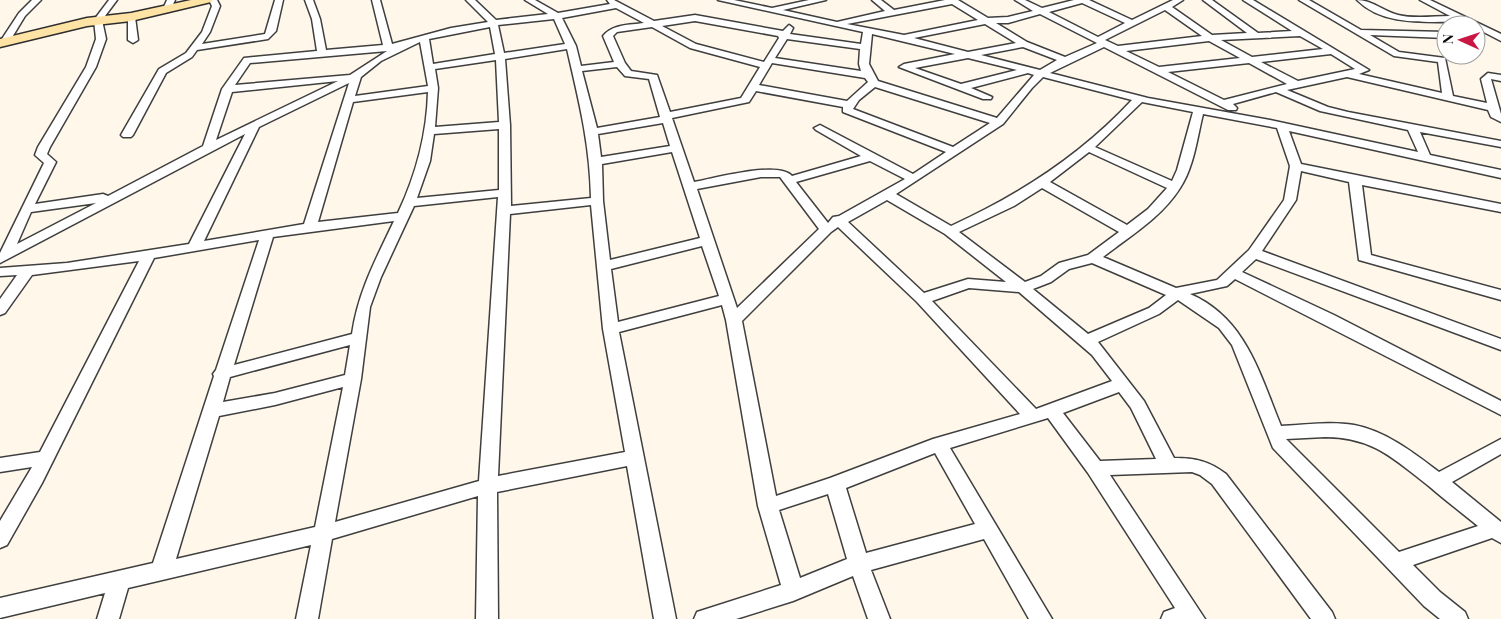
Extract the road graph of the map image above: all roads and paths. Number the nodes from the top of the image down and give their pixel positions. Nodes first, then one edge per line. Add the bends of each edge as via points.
1 (37, 0) edge
2 (112, 0) edge
3 (207, 0) edge
4 (214, 0) edge
5 (279, 0) edge
6 (309, 0) edge
7 (376, 0) edge
8 (470, 0) edge
9 (529, 0) edge
10 (609, 0) edge
11 (722, 0) edge
12 (774, 0) edge
13 (822, 0) edge
14 (876, 0) edge
15 (953, 0) edge
16 (1019, 0) edge
17 (1083, 0) edge
18 (1154, 0) edge
19 (1179, 0) edge
20 (1207, 0) edge
21 (1247, 0) edge
22 (1303, 0) edge
23 (1361, 0) edge
24 (1424, 0) edge
25 (169, 4) edge
26 (618, 5) junction
27 (1167, 5) junction
28 (785, 7) junction
29 (769, 10) junction
30 (1039, 11) junction
31 (892, 12) junction
32 (1454, 15) edge
33 (557, 16) junction
34 (798, 16) junction
35 (131, 17) junction
36 (1436, 19) edge
37 (98, 20) junction
38 (493, 22) junction
39 (985, 22) junction
40 (1132, 23) junction
41 (832, 24) junction
42 (651, 25) junction
43 (868, 30) junction
44 (1486, 30) edge
45 (1300, 32) junction
46 (1357, 32) junction
47 (783, 35) junction
48 (1255, 35) junction
49 (1436, 35) edge
50 (1486, 36) edge
51 (424, 37) junction
52 (1500, 37) edge
53 (903, 38) junction
54 (1210, 38) junction
55 (133, 40) dead end
56 (1102, 42) junction
57 (3, 43) edge
58 (1024, 44) junction
59 (405, 45) junction
60 (570, 46) junction
61 (388, 47) junction
62 (866, 47) junction
63 (194, 48) junction
64 (1118, 49) junction
65 (1332, 51) junction
66 (322, 53) junction
67 (967, 55) junction
68 (500, 56) junction
69 (1248, 59) junction
70 (1065, 60) junction
71 (766, 63) junction
72 (620, 64) junction
73 (430, 66) junction
74 (576, 69) junction
75 (1027, 70) junction
76 (1158, 70) junction
77 (1041, 74) junction
78 (1347, 74) junction
79 (866, 75) junction
80 (922, 75) junction
81 (356, 76) junction
82 (1501, 78) edge
83 (874, 83) junction
84 (1297, 84) junction
85 (886, 86) junction
86 (753, 87) junction
87 (433, 88) junction
88 (959, 88) junction
89 (227, 89) junction
90 (1277, 89) junction
91 (987, 97) dead end
92 (1448, 97) junction
93 (1139, 99) junction
94 (348, 100) junction
95 (1222, 104) junction
96 (848, 105) junction
97 (1493, 108) junction
98 (1199, 111) junction
99 (666, 118) junction
100 (1501, 119) edge
101 (999, 122) junction
102 (255, 125) junction
103 (505, 125) junction
104 (1276, 125) junction
105 (820, 128) dead end
106 (1413, 128) junction
107 (430, 131) junction
108 (592, 132) junction
109 (127, 135) dead end
110 (1501, 144) edge
111 (1086, 147) junction
112 (208, 148) junction
113 (676, 148) junction
114 (955, 152) junction
115 (871, 157) junction
116 (1426, 158) junction
117 (596, 161) junction
118 (1296, 166) junction
119 (1501, 174) edge
120 (914, 179) junction
121 (790, 180) junction
122 (1355, 180) junction
123 (1040, 182) junction
124 (690, 187) junction
125 (1175, 187) junction
126 (505, 193) junction
127 (886, 194) junction
128 (113, 197) junction
129 (597, 201) junction
130 (1501, 208) edge
131 (26, 209) junction
132 (406, 210) junction
133 (504, 211) junction
134 (832, 225) junction
135 (310, 227) junction
136 (950, 231) junction
137 (1129, 232) junction
138 (266, 234) junction
139 (708, 240) junction
140 (194, 247) junction
141 (1254, 253) junction
142 (149, 255) junction
143 (2, 258) edge
144 (1093, 258) junction
145 (606, 266) junction
146 (27, 271) junction
147 (0, 272) edge
148 (1234, 273) junction
149 (1023, 288) junction
150 (1177, 293) junction
151 (1501, 295) edge
152 (726, 298) junction
153 (922, 299) junction
154 (0, 310) edge
155 (734, 320) junction
156 (611, 329) junction
157 (359, 337) junction
158 (1086, 341) junction
159 (1501, 345) edge
160 (221, 374) junction
161 (353, 380) junction
162 (1122, 384) junction
163 (1501, 409) edge
164 (211, 411) junction
165 (1052, 411) junction
166 (1033, 417) junction
167 (1274, 432) junction
168 (939, 444) junction
169 (1501, 446) edge
170 (635, 457) junction
171 (46, 458) junction
172 (0, 465) edge
173 (1168, 466) junction
174 (1095, 468) junction
175 (1436, 482) junction
176 (835, 484) junction
177 (488, 486) junction
178 (768, 506) junction
179 (988, 529) junction
180 (1498, 532) edge
181 (322, 534) junction
182 (0, 539) edge
183 (1396, 562) junction
184 (858, 564) junction
185 (162, 569) junction
186 (120, 580) junction
187 (793, 591) junction
188 (0, 608) edge
189 (739, 614) edge
190 (1185, 617) edge
191 (108, 619) edge
192 (307, 619) edge
193 (487, 619) edge
194 (665, 619) edge
195 (705, 619) edge
196 (879, 619) edge
197 (1041, 619) edge
198 (1324, 619) edge
199 (1457, 619) edge

1 - 57 street
2 - 37 street
3 - 25 street
4 - 63 street via 216,6 206,32
5 - 63 street via 268,36
6 - 66 street
7 - 61 street
8 - 38 street
9 - 33 street
10 - 26 street
11 - 29 street
12 - 28 street
13 - 28 street
14 - 31 street
15 - 31 street
15 - 39 street
16 - 30 street
17 - 30 street
17 - 40 street
18 - 27 street
19 - 27 street
20 - 48 street
21 - 45 street
22 - 46 street
23 - 36 street via 1399,18
24 - 32 street
25 - 35 street
26 - 33 street
26 - 42 street
27 - 40 street
27 - 54 street
28 - 29 street
29 - 34 street
30 - 39 street via 1008,20
30 - 56 street
31 - 41 street
33 - 38 street
33 - 60 street
34 - 41 street
34 - 47 street
35 - 37 street via 123,15
35 - 55 street
37 - 57 street
37 - 131 street via 101,39 91,67 44,147 41,155 50,162
38 - 51 street
38 - 68 street
39 - 53 street
39 - 58 street
40 - 56 street
41 - 43 street
42 - 47 street via 695,18
42 - 71 street via 702,49
42 - 72 street via 610,33 608,36
43 - 53 street
43 - 62 street
44 - 52 street
45 - 48 street
45 - 65 street
46 - 49 street
46 - 92 street via 1397,54 1442,60
47 - 62 street
47 - 71 street
48 - 54 street
50 - 52 street
51 - 59 street
51 - 73 street
53 - 67 street
54 - 64 street
54 - 69 street
56 - 64 street
56 - 70 street
58 - 67 street
58 - 70 street
59 - 61 street
59 - 81 street via 369,64
60 - 68 street
60 - 74 street
61 - 66 street
62 - 79 street via 862,64
63 - 109 street via 184,59 162,71
64 - 76 street
65 - 69 street
65 - 78 street via 1364,70
66 - 89 street via 247,60
67 - 75 street
67 - 80 street via 904,67
68 - 73 street
68 - 103 street
69 - 76 street
69 - 84 street
70 - 77 street
71 - 79 street
71 - 86 street
72 - 74 street
72 - 99 street via 630,75 653,77
73 - 87 street
74 - 108 street
75 - 77 street
75 - 88 street
76 - 95 street
77 - 93 street
77 - 101 street
78 - 84 street
78 - 92 street
79 - 83 street
80 - 85 street
80 - 88 street
81 - 89 street
81 - 94 street
81 - 102 street
82 - 97 street via 1488,76 1486,79
83 - 85 street
83 - 96 street
84 - 90 street
85 - 101 street
86 - 96 street
86 - 99 street via 741,102
87 - 94 street
87 - 107 street
88 - 91 street
89 - 112 street
90 - 95 street
90 - 106 street via 1324,109
92 - 97 street
93 - 98 street
93 - 111 street
94 - 135 street
95 - 104 street
96 - 114 street via 847,110 851,113
97 - 100 street
98 - 104 street
98 - 125 street via 1183,170
99 - 108 street
99 - 113 street
101 - 114 street
102 - 112 street
102 - 140 street
103 - 107 street
103 - 126 street
104 - 116 street
104 - 118 street
105 - 115 street
106 - 110 street
106 - 116 street
107 - 132 street via 424,161
108 - 117 street
111 - 123 street
111 - 125 street
112 - 128 street
113 - 117 street
113 - 124 street
114 - 120 street
115 - 120 street
115 - 121 street
116 - 119 street
117 - 129 street
118 - 122 street
118 - 141 street via 1290,200
120 - 127 street
121 - 124 street via 784,174 761,173
121 - 134 street
122 - 130 street
122 - 151 street via 1364,257
123 - 136 street via 996,210
123 - 137 street
124 - 139 street
125 - 137 street
126 - 132 street
126 - 133 street
127 - 134 street
127 - 136 street
128 - 131 street
128 - 143 street
129 - 133 street
129 - 145 street
131 - 143 street
132 - 135 street
132 - 157 street via 363,306
133 - 177 street
134 - 153 street
134 - 155 street
135 - 138 street
136 - 149 street
137 - 144 street
138 - 140 street
138 - 160 street
139 - 145 street
139 - 152 street
140 - 142 street
141 - 148 street
141 - 159 street
142 - 146 street
142 - 171 street
144 - 149 street via 1064,266 1046,279
144 - 150 street
145 - 156 street
146 - 147 street
146 - 154 street
148 - 150 street via 1222,283
148 - 163 street
149 - 153 street via 968,283
149 - 158 street
150 - 158 street via 1154,311
150 - 167 street via 1209,311 1239,343
152 - 155 street
152 - 156 street
153 - 166 street
155 - 178 street
156 - 170 street
157 - 160 street
157 - 161 street
158 - 162 street via 1098,351
160 - 164 street
161 - 164 street
161 - 181 street
162 - 165 street
162 - 173 street via 1138,405
164 - 185 street
165 - 166 street
165 - 174 street
166 - 168 street
167 - 175 street via 1355,432 1379,441
167 - 183 street via 1296,462
168 - 176 street
168 - 179 street
169 - 175 street
170 - 177 street
170 - 194 street
171 - 172 street
171 - 182 street
173 - 174 street
173 - 198 street via 1192,465 1206,469 1219,479
174 - 190 street
175 - 180 street
176 - 178 street
176 - 184 street
177 - 181 street
177 - 193 street
178 - 187 street
179 - 184 street
179 - 197 street
180 - 183 street
181 - 185 street
181 - 192 street
183 - 199 street
184 - 187 street
184 - 196 street
185 - 186 street
186 - 188 street
186 - 191 street
187 - 189 street
189 - 195 street

